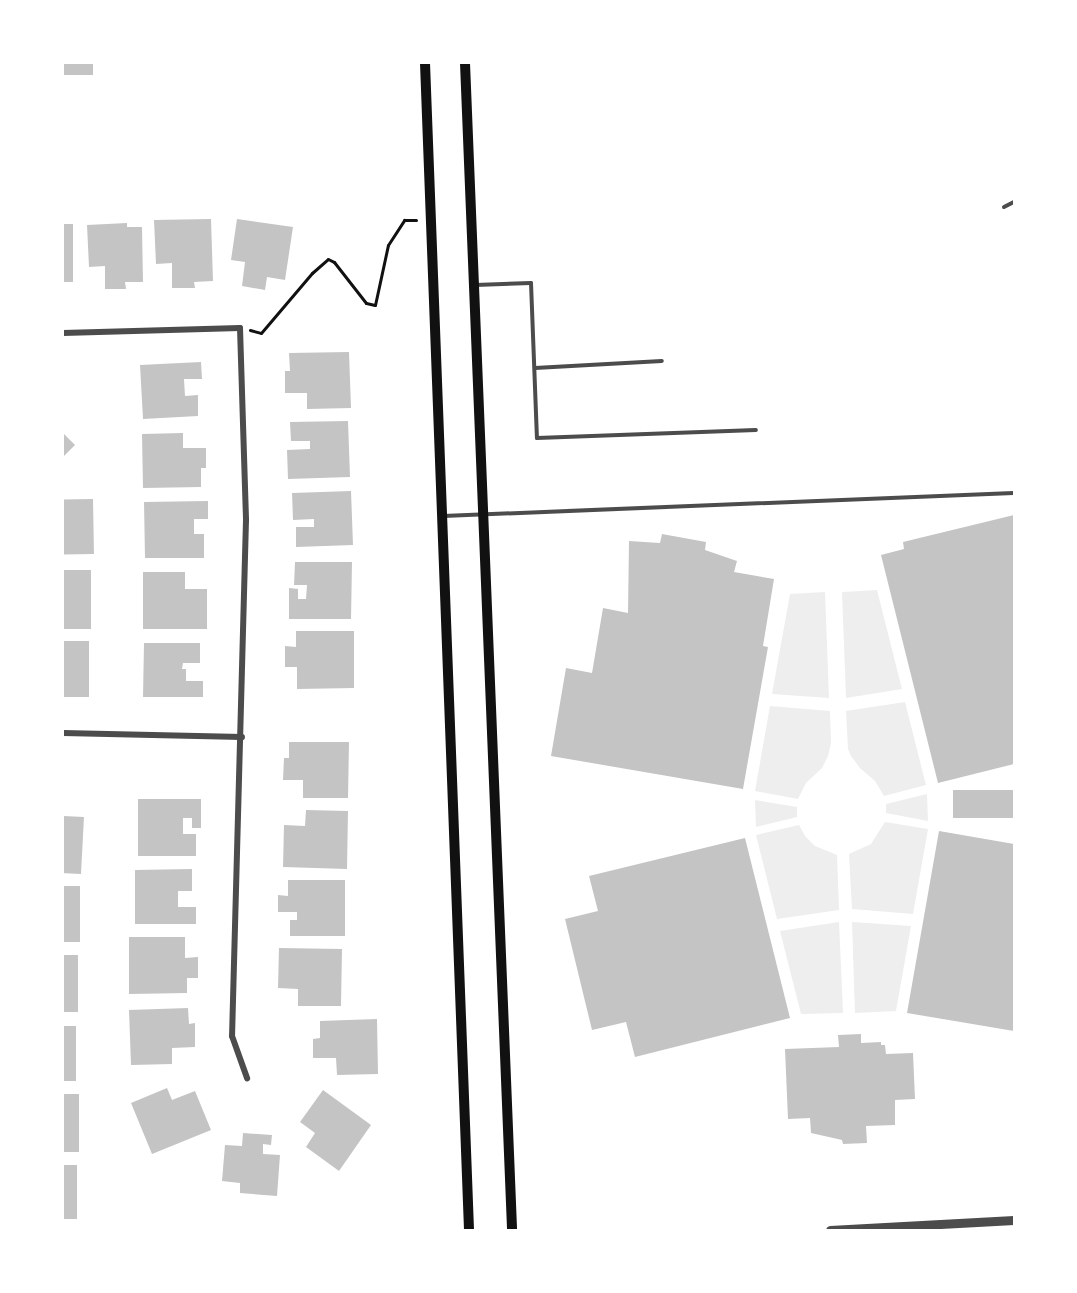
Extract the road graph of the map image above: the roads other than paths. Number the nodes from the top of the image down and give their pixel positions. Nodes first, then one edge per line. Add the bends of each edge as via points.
1 (425, 63) edge
2 (465, 63) edge
3 (1014, 202) edge
4 (1004, 207) dead end
5 (475, 285) junction
6 (63, 333) edge
7 (662, 361) dead end
8 (535, 368) junction
9 (756, 430) dead end
10 (1014, 493) edge
11 (483, 514) junction
12 (442, 516) junction
13 (63, 733) edge
14 (242, 737) junction
15 (248, 1078) dead end
16 (1014, 1221) edge
17 (902, 1228) edge
18 (470, 1230) edge
19 (512, 1230) edge
20 (830, 1230) edge

1 - 12 main road
2 - 5 main road
3 - 4 lane
5 - 8 lane via 531,283
5 - 11 main road
6 - 14 street via 240,328 246,520
7 - 8 lane
8 - 9 lane via 537,438
10 - 11 lane
11 - 12 lane
11 - 19 main road
12 - 18 main road
13 - 14 street
14 - 15 street via 232,1036
16 - 17 street
17 - 20 street

